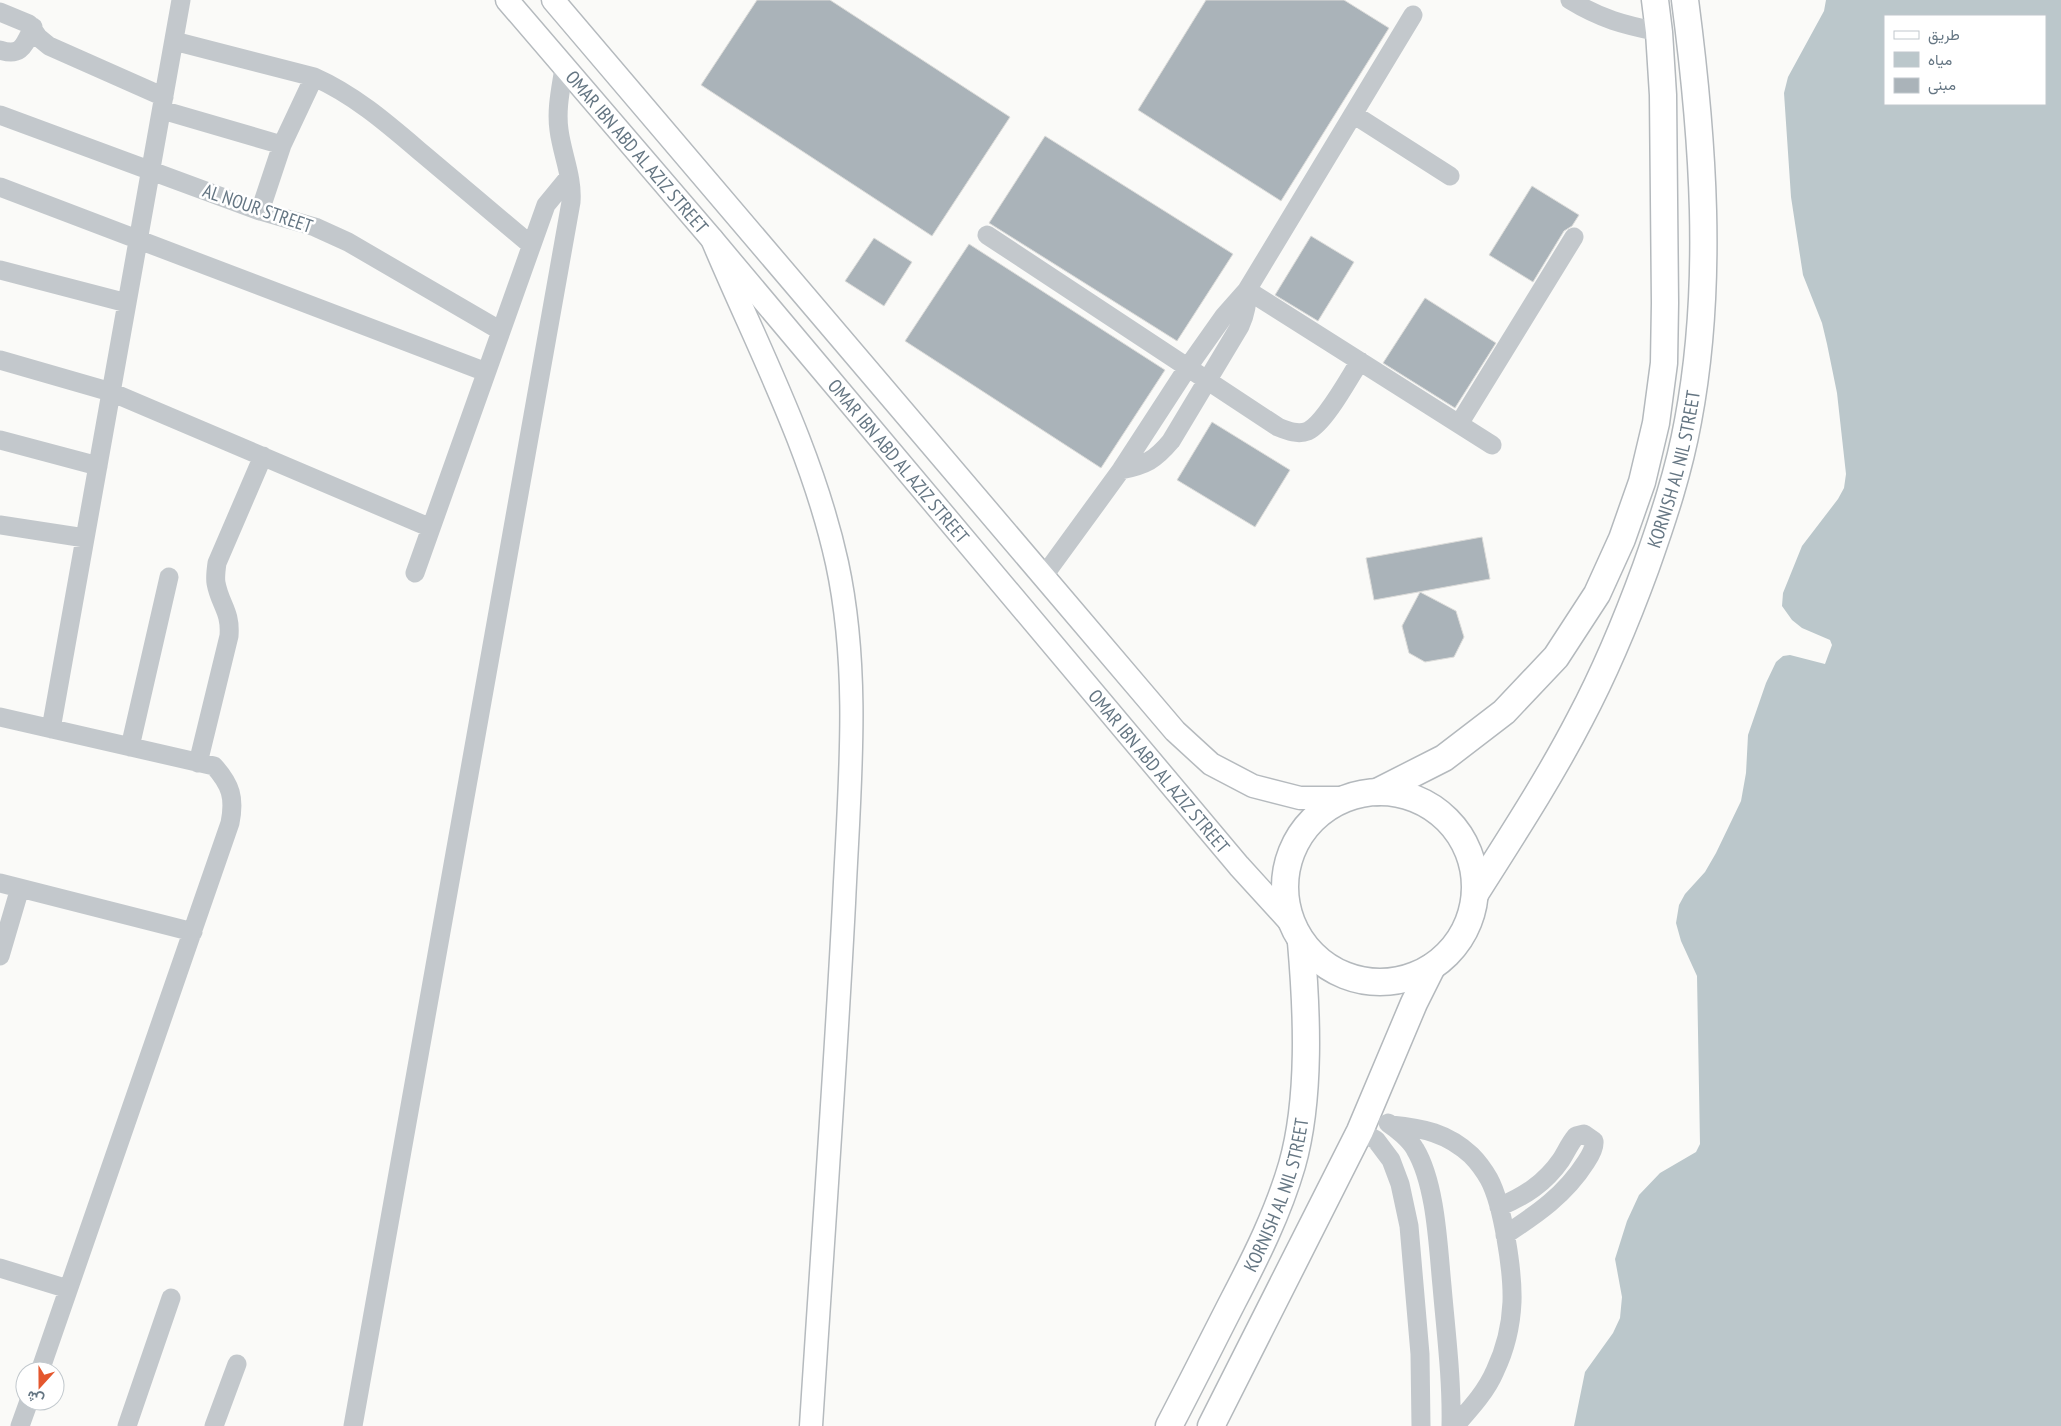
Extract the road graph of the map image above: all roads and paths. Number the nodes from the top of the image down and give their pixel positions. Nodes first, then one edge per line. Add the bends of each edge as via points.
1 (507, 0) edge
2 (553, 0) edge
3 (1570, 0) edge
4 (1654, 0) edge
5 (1685, 0) edge
6 (180, 1) edge
7 (0, 12) edge
8 (1413, 15) dead end
9 (33, 27) junction
10 (1659, 32) junction
11 (174, 41) junction
12 (0, 50) edge
13 (564, 68) junction
14 (314, 77) junction
15 (163, 104) junction
16 (1353, 114) junction
17 (0, 116) edge
18 (282, 145) junction
19 (152, 171) junction
20 (1450, 176) dead end
21 (569, 177) junction
22 (0, 187) edge
23 (260, 211) junction
24 (987, 235) dead end
25 (1574, 237) dead end
26 (712, 239) junction
27 (138, 240) junction
28 (531, 245) junction
29 (0, 270) edge
30 (1247, 290) junction
31 (127, 303) junction
32 (501, 331) junction
33 (0, 360) edge
34 (1360, 361) junction
35 (1188, 367) junction
36 (486, 372) junction
37 (1207, 380) junction
38 (111, 392) junction
39 (1459, 424) junction
40 (0, 440) edge
41 (1492, 446) dead end
42 (263, 456) junction
43 (98, 466) junction
44 (1121, 470) junction
45 (0, 525) edge
46 (431, 528) junction
47 (85, 538) junction
48 (415, 573) dead end
49 (169, 577) dead end
50 (1044, 577) junction
51 (0, 717) edge
52 (51, 729) junction
53 (130, 747) junction
54 (198, 763) junction
55 (1377, 792) junction
56 (1348, 798) junction
57 (0, 884) edge
58 (20, 888) junction
59 (1475, 894) junction
60 (193, 932) junction
61 (1296, 932) junction
62 (0, 956) edge
63 (1432, 967) junction
64 (1364, 1120) junction
65 (1391, 1126) junction
66 (1499, 1207) junction
67 (1505, 1235) junction
68 (0, 1268) edge
69 (68, 1290) junction
70 (171, 1298) dead end
71 (43, 1361) edge
72 (237, 1364) dead end
73 (25, 1411) edge
74 (20, 1426) edge
75 (126, 1426) edge
76 (214, 1426) edge
77 (353, 1426) edge
78 (811, 1426) edge
79 (1170, 1426) edge
80 (1211, 1426) edge
81 (1422, 1426) edge
82 (1451, 1426) edge
83 (1455, 1426) edge

1 - 13 main road, OMAR IBN ABD AL AZIZ STREET
2 - 50 main road, OMAR IBN ABD AL AZIZ STREET
3 - 10 street via 1592,14
4 - 10 highway, KORNISH AL NIL STREET
5 - 59 highway, KORNISH AL NIL STREET via 1703,205 1698,354 1678,471 1626,622 1584,711
6 - 11 street
7 - 9 street
8 - 16 street
9 - 12 street via 23,48 11,53
9 - 15 street via 38,37 49,46
10 - 55 highway, KORNISH AL NIL STREET via 1663,94 1664,364 1654,432 1642,482 1622,539 1597,594 1556,657 1504,712 1444,758
11 - 14 street
11 - 15 street
13 - 21 street via 558,110
13 - 26 main road, OMAR IBN ABD AL AZIZ STREET
14 - 18 street
14 - 28 street via 356,100
15 - 18 street
15 - 19 street
16 - 20 street
16 - 30 street
17 - 19 street, AL NOUR STREET
18 - 23 street
19 - 23 street, AL NOUR STREET
19 - 27 street
21 - 28 street via 546,205
21 - 77 street via 571,202
22 - 27 street
23 - 32 street, AL NOUR STREET via 316,228 348,242
24 - 35 street
25 - 39 street
26 - 61 main road, OMAR IBN ABD AL AZIZ STREET
26 - 78 main road via 786,406 816,484 837,563 850,646 851,750
27 - 31 street
27 - 36 street
28 - 32 street
29 - 31 street
30 - 34 street
30 - 35 street
30 - 37 street via 1245,314
31 - 38 street
32 - 36 street
33 - 38 street
34 - 37 street via 1320,422 1307,431 1292,433
34 - 39 street
35 - 37 street
35 - 44 street
36 - 46 street
37 - 44 street via 1171,441 1158,456 1141,466
38 - 42 street
38 - 43 street
39 - 41 street
40 - 43 street
42 - 46 street
42 - 54 street via 217,563 216,582 227,611 229,636
43 - 47 street
44 - 50 street
45 - 47 street
46 - 48 street
47 - 52 street
49 - 53 street
50 - 56 main road, OMAR IBN ABD AL AZIZ STREET via 1175,731 1210,764 1253,786 1290,796
51 - 52 street
52 - 53 street
53 - 54 street
54 - 60 street via 214,766 224,778 231,792 233,808
55 - 56 highway, KORNISH AL NIL STREET
55 - 59 highway via 1416,799 1449,822 1470,855
56 - 61 highway, KORNISH AL NIL STREET via 1325,809 1306,826 1293,848 1286,872 1285,898
57 - 58 street
58 - 60 street
58 - 62 street
59 - 63 highway via 1469,923 1454,948
60 - 69 street
61 - 63 highway via 1318,960 1338,973 1362,981 1410,978
61 - 79 highway, KORNISH AL NIL STREET via 1306,999 1305,1068 1300,1126 1292,1164 1263,1243
63 - 64 highway, KORNISH AL NIL STREET
64 - 65 street
64 - 80 highway, KORNISH AL NIL STREET
64 - 81 street via 1391,1160 1409,1226
65 - 66 street via 1421,1128 1448,1138 1472,1156 1489,1179
65 - 82 street via 1415,1148 1428,1179 1436,1225 1452,1394
66 - 67 street
66 - 67 street via 1539,1186 1554,1170 1576,1136 1584,1134 1594,1141 1588,1159 1564,1192
67 - 83 street via 1512,1301 1507,1337 1495,1372 1476,1404
68 - 69 street
69 - 71 street
70 - 75 street
72 - 76 street
73 - 74 street

